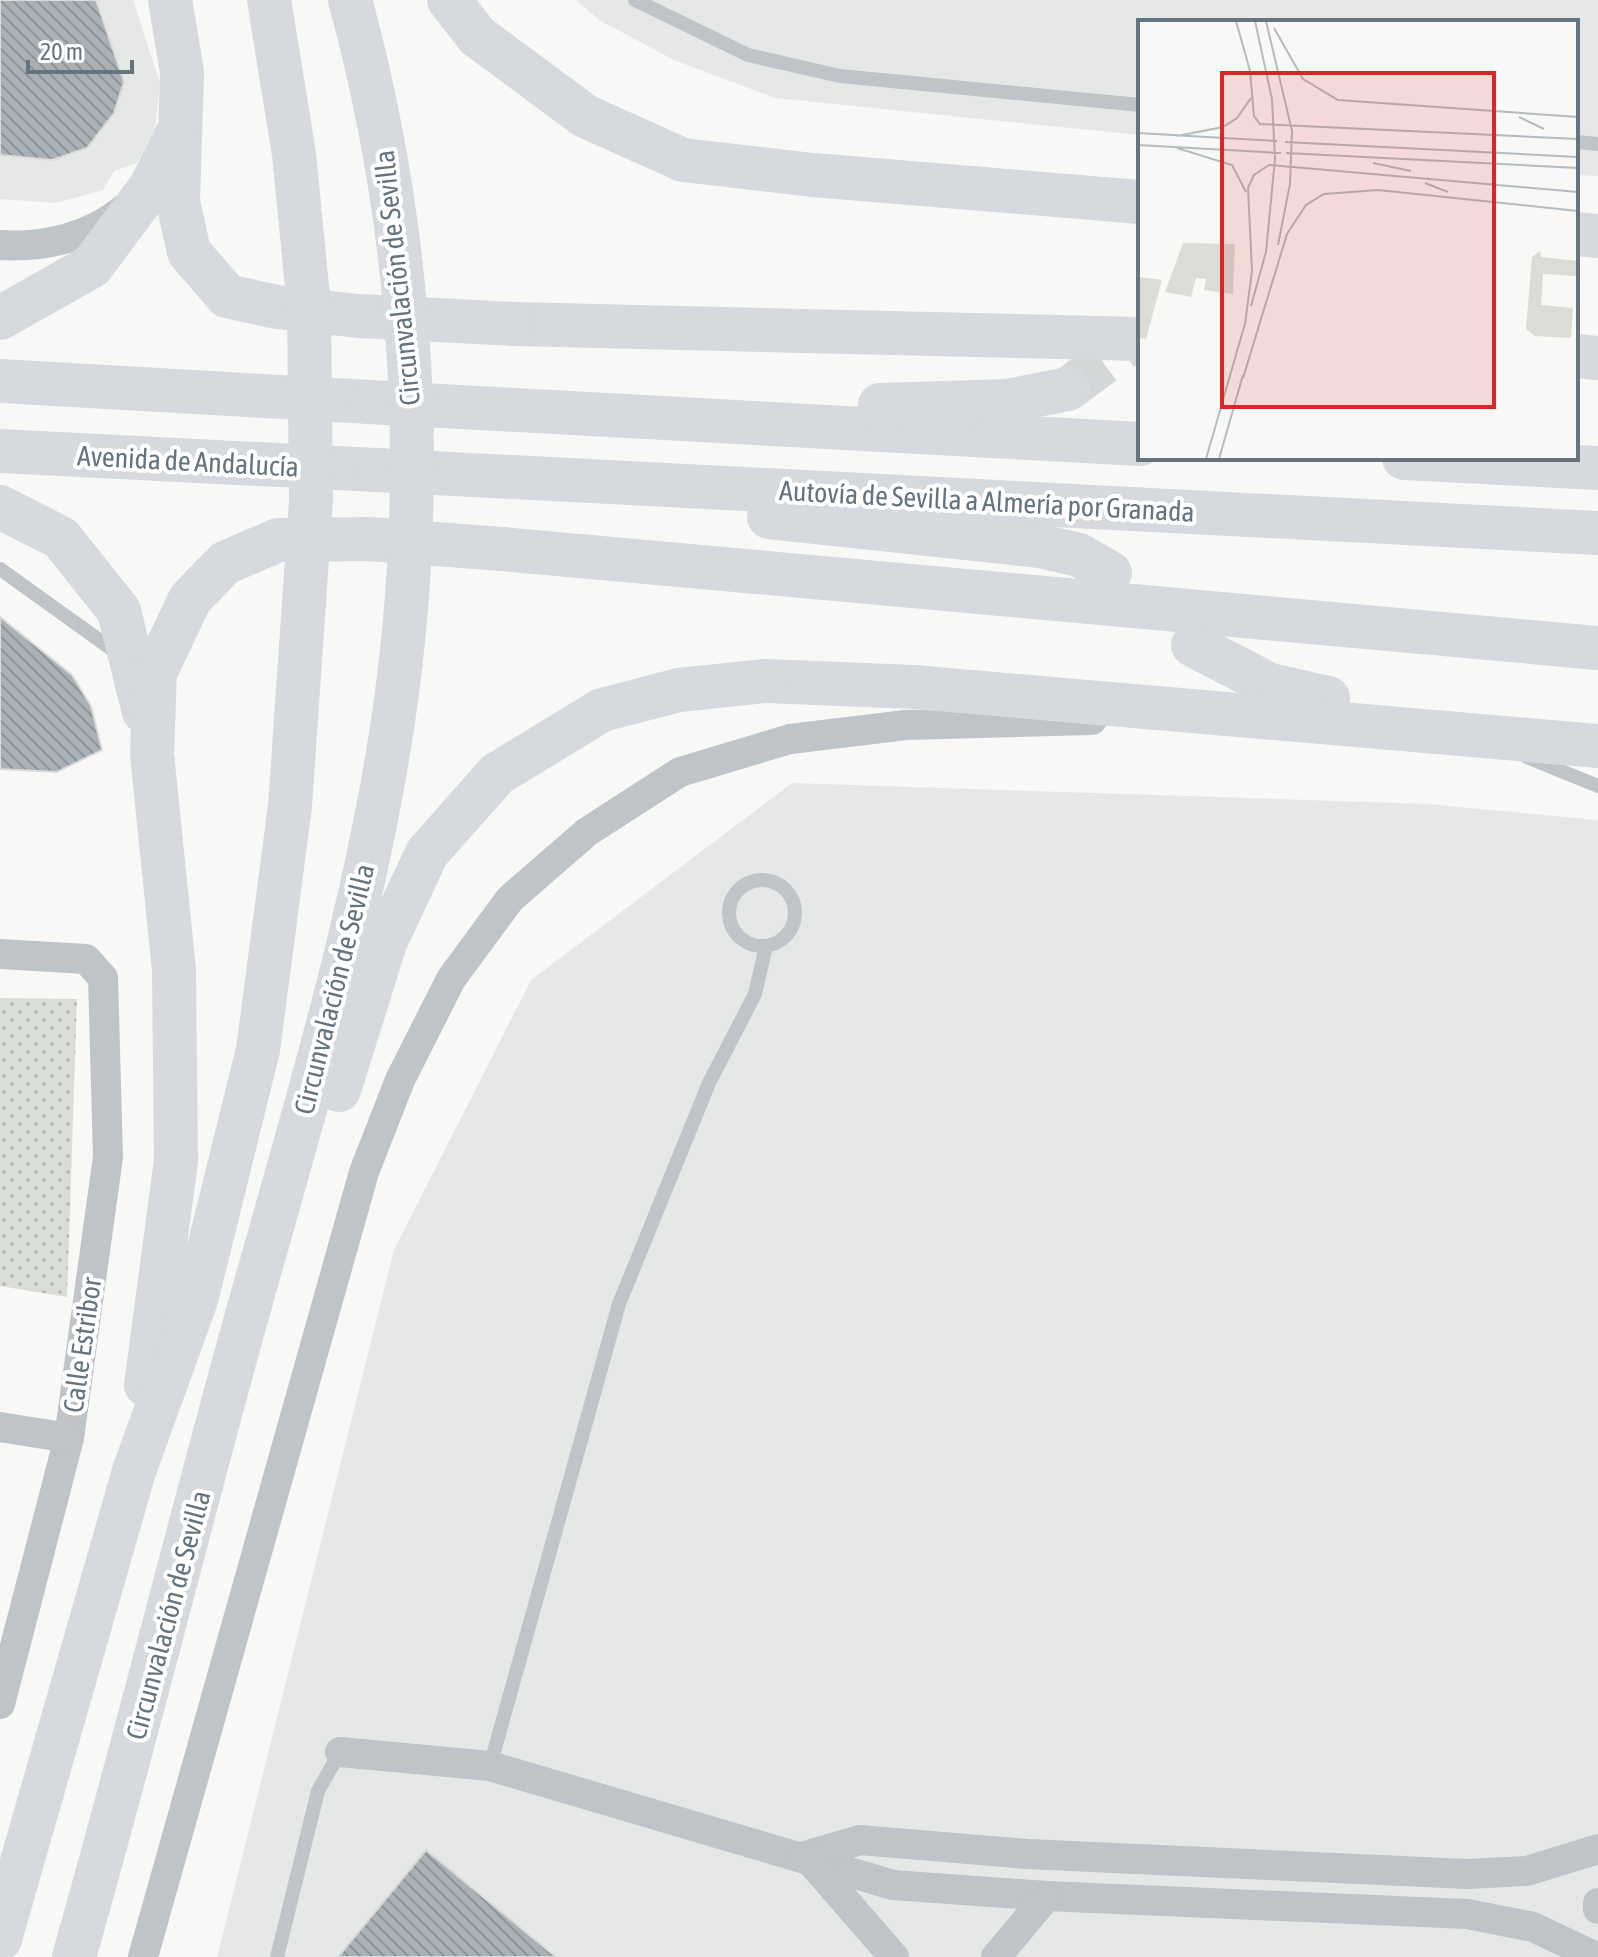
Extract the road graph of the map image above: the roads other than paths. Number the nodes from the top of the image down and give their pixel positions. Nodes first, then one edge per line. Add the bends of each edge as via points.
1 (170, 0) edge
2 (269, 0) edge
3 (350, 0) edge
4 (449, 0) edge
5 (635, 0) edge
6 (1138, 105) edge
7 (180, 127) junction
8 (1578, 142) edge
9 (1598, 144) edge
10 (150, 188) junction
11 (1138, 202) edge
12 (1578, 234) edge
13 (1598, 236) edge
14 (0, 245) edge
15 (0, 318) edge
16 (1138, 339) edge
17 (1578, 356) edge
18 (1598, 358) edge
19 (0, 381) edge
20 (1068, 389) tunnel mouth
21 (625, 417) junction
22 (1138, 444) edge
23 (0, 451) edge
24 (1443, 460) edge
25 (1598, 468) edge
26 (376, 470) joint
27 (494, 475) junction
28 (0, 507) edge
29 (1598, 533) edge
30 (0, 569) edge
31 (1110, 573) dead end
32 (1193, 645) dead end
33 (1598, 648) edge
34 (135, 666) junction
35 (1472, 732) junction
36 (1598, 746) edge
37 (152, 754) junction
38 (1598, 786) edge
39 (766, 946) junction
40 (0, 954) edge
41 (0, 1427) edge
42 (69, 1438) junction
43 (134, 1471) junction
44 (7, 1645) edge
45 (0, 1704) edge
46 (340, 1752) joint
47 (490, 1766) junction
48 (123, 1787) junction
49 (1598, 1849) edge
50 (805, 1856) junction
51 (1047, 1896) junction
52 (1598, 1903) edge
53 (1598, 1909) edge
54 (0, 1939) edge
55 (74, 1957) edge
56 (143, 1957) edge
57 (277, 1957) edge
58 (894, 1957) edge
59 (996, 1957) edge
60 (1596, 1957) edge

1 - 7 main road via 182,72
2 - 43 main road, Circunvalación de Sevilla via 294,154 309,307 311,501 290,806 258,1050 196,1300
3 - 48 main road, Circunvalación de Sevilla via 387,152 410,355 414,498 402,650 381,797 322,1046
4 - 11 main road via 477,36 585,116 683,160
5 - 6 lane via 748,55 840,76
7 - 10 main road
7 - 16 main road via 178,202 189,252 227,296 358,316 514,324
8 - 9 lane
10 - 14 street via 102,227 27,247
10 - 15 main road via 92,266
12 - 13 main road
17 - 18 main road
19 - 21 main road
20 - 21 main road via 1007,401
21 - 22 main road
23 - 26 main road, Avenida de Andalucía
24 - 25 main road
26 - 27 main road, Autovía de Sevilla a Almería por Granada
27 - 29 main road, Autovía de Sevilla a Almería por Granada
27 - 31 main road via 646,504 1040,546 1079,555
28 - 34 main road via 61,538 119,611
30 - 34 lane
32 - 35 main road via 1270,685
33 - 37 main road via 502,549 369,539 278,540 225,563 190,599 155,673
34 - 37 main road
35 - 36 main road
35 - 38 lane
35 - 48 main road via 914,687 766,681 679,690 602,710 497,774 427,853 385,943
35 - 56 street via 1114,719 906,725 790,739 680,772 587,832 510,899 451,979 400,1080 364,1172
37 - 43 main road via 174,970 176,1161
39 - 39 lane via 786,937 795,907 784,888 753,882 735,894 729,915 737,935
39 - 47 lane via 755,994 709,1083 619,1304
40 - 42 street, Calle Estribor via 86,959 103,978 108,1157
41 - 42 street
42 - 44 street, Calle Estribor
43 - 54 main road, Circunvalación de Sevilla
44 - 45 street, Calle Estribor
46 - 47 street
46 - 57 lane via 318,1791
47 - 50 street
48 - 55 main road, Circunvalación de Sevilla
49 - 50 street via 1527,1871 1467,1874 1027,1854 860,1840
50 - 51 street via 893,1885
50 - 58 street
51 - 59 street
51 - 60 street via 1467,1914 1533,1927
52 - 53 street

